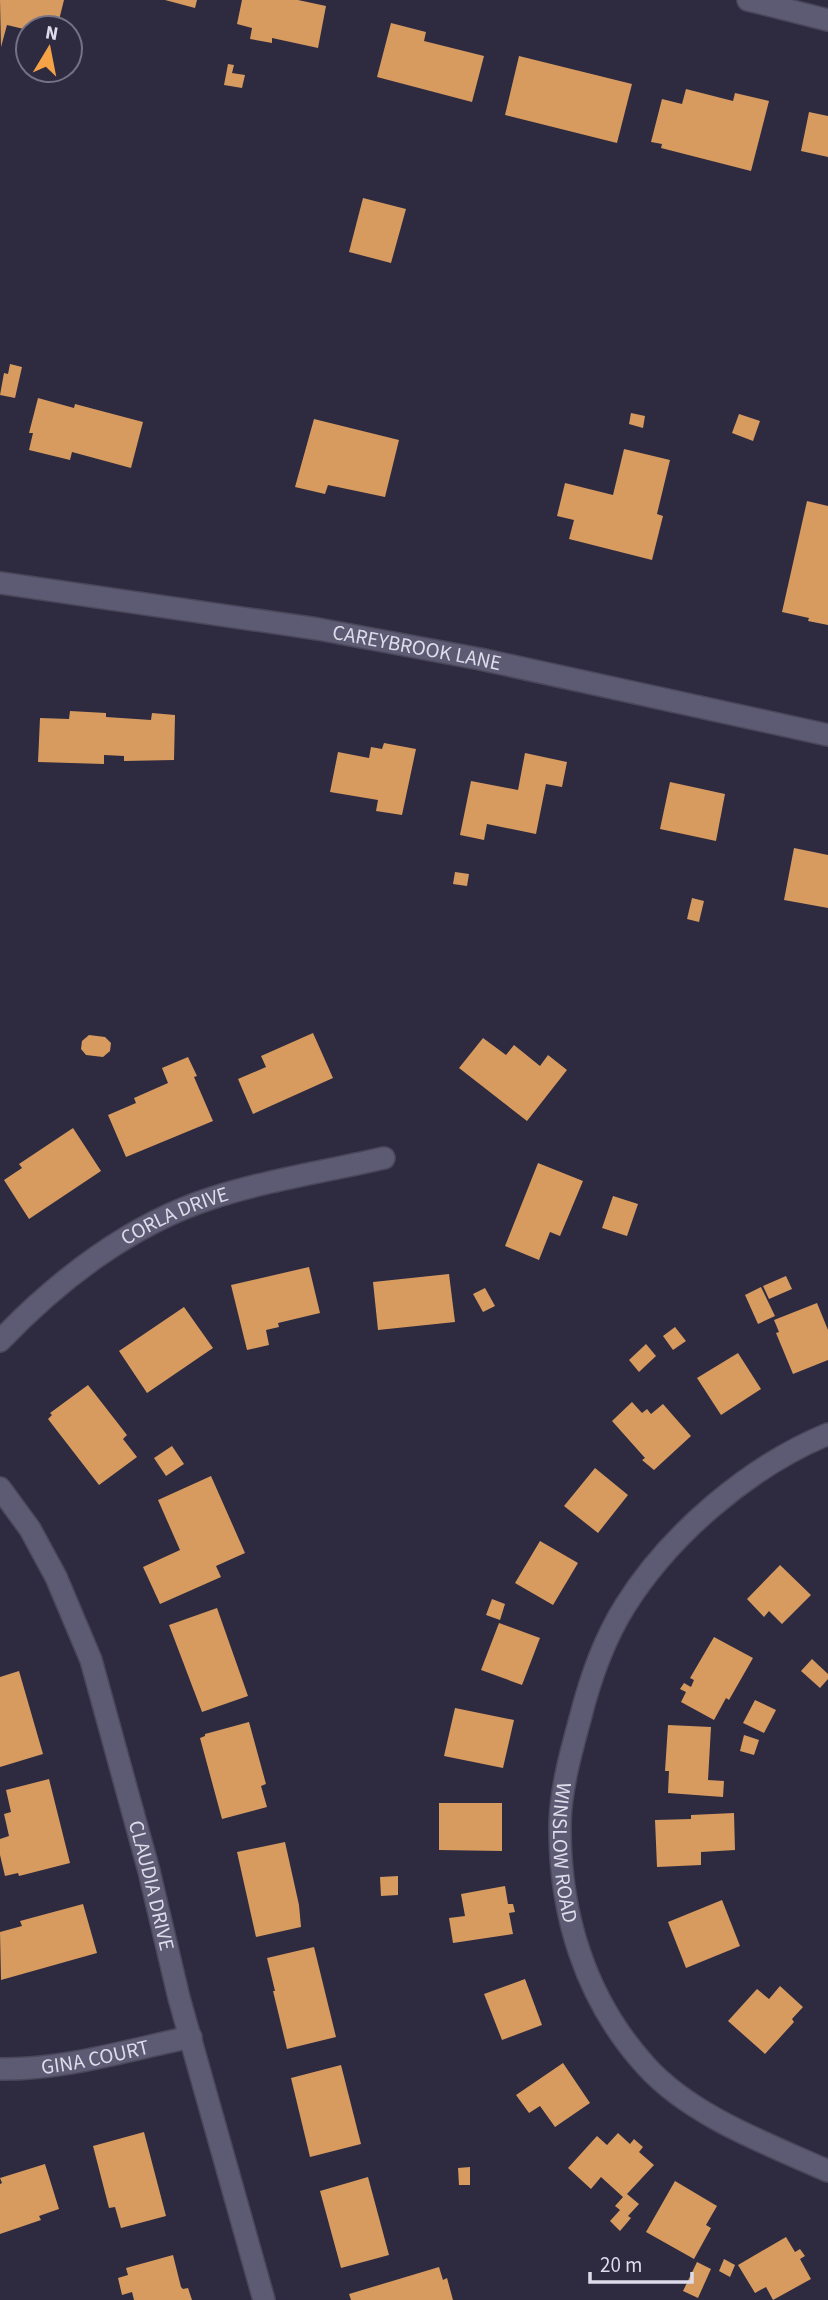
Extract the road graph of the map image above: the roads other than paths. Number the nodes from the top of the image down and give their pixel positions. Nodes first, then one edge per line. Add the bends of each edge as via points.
1 (748, 0) edge
2 (828, 20) edge
3 (0, 583) edge
4 (828, 736) edge
5 (384, 1158) dead end
6 (0, 1341) edge
7 (828, 1434) edge
8 (0, 1488) edge
9 (191, 2037) junction
10 (0, 2069) edge
11 (828, 2171) edge
12 (264, 2300) edge

1 - 2 street
3 - 4 street, CAREYBROOK LANE via 217,613 481,659
5 - 6 street, CORLA DRIVE via 256,1186 170,1214 107,1250
7 - 11 street, WINSLOW ROAD via 752,1475 712,1507 653,1567 625,1605 591,1675 574,1739 560,1823 564,1883 575,1940 615,2028 648,2069 697,2107
8 - 9 street, CLAUDIA DRIVE via 50,1565 91,1660
9 - 10 street, GINA COURT via 54,2066
9 - 12 street, CLAUDIA DRIVE

